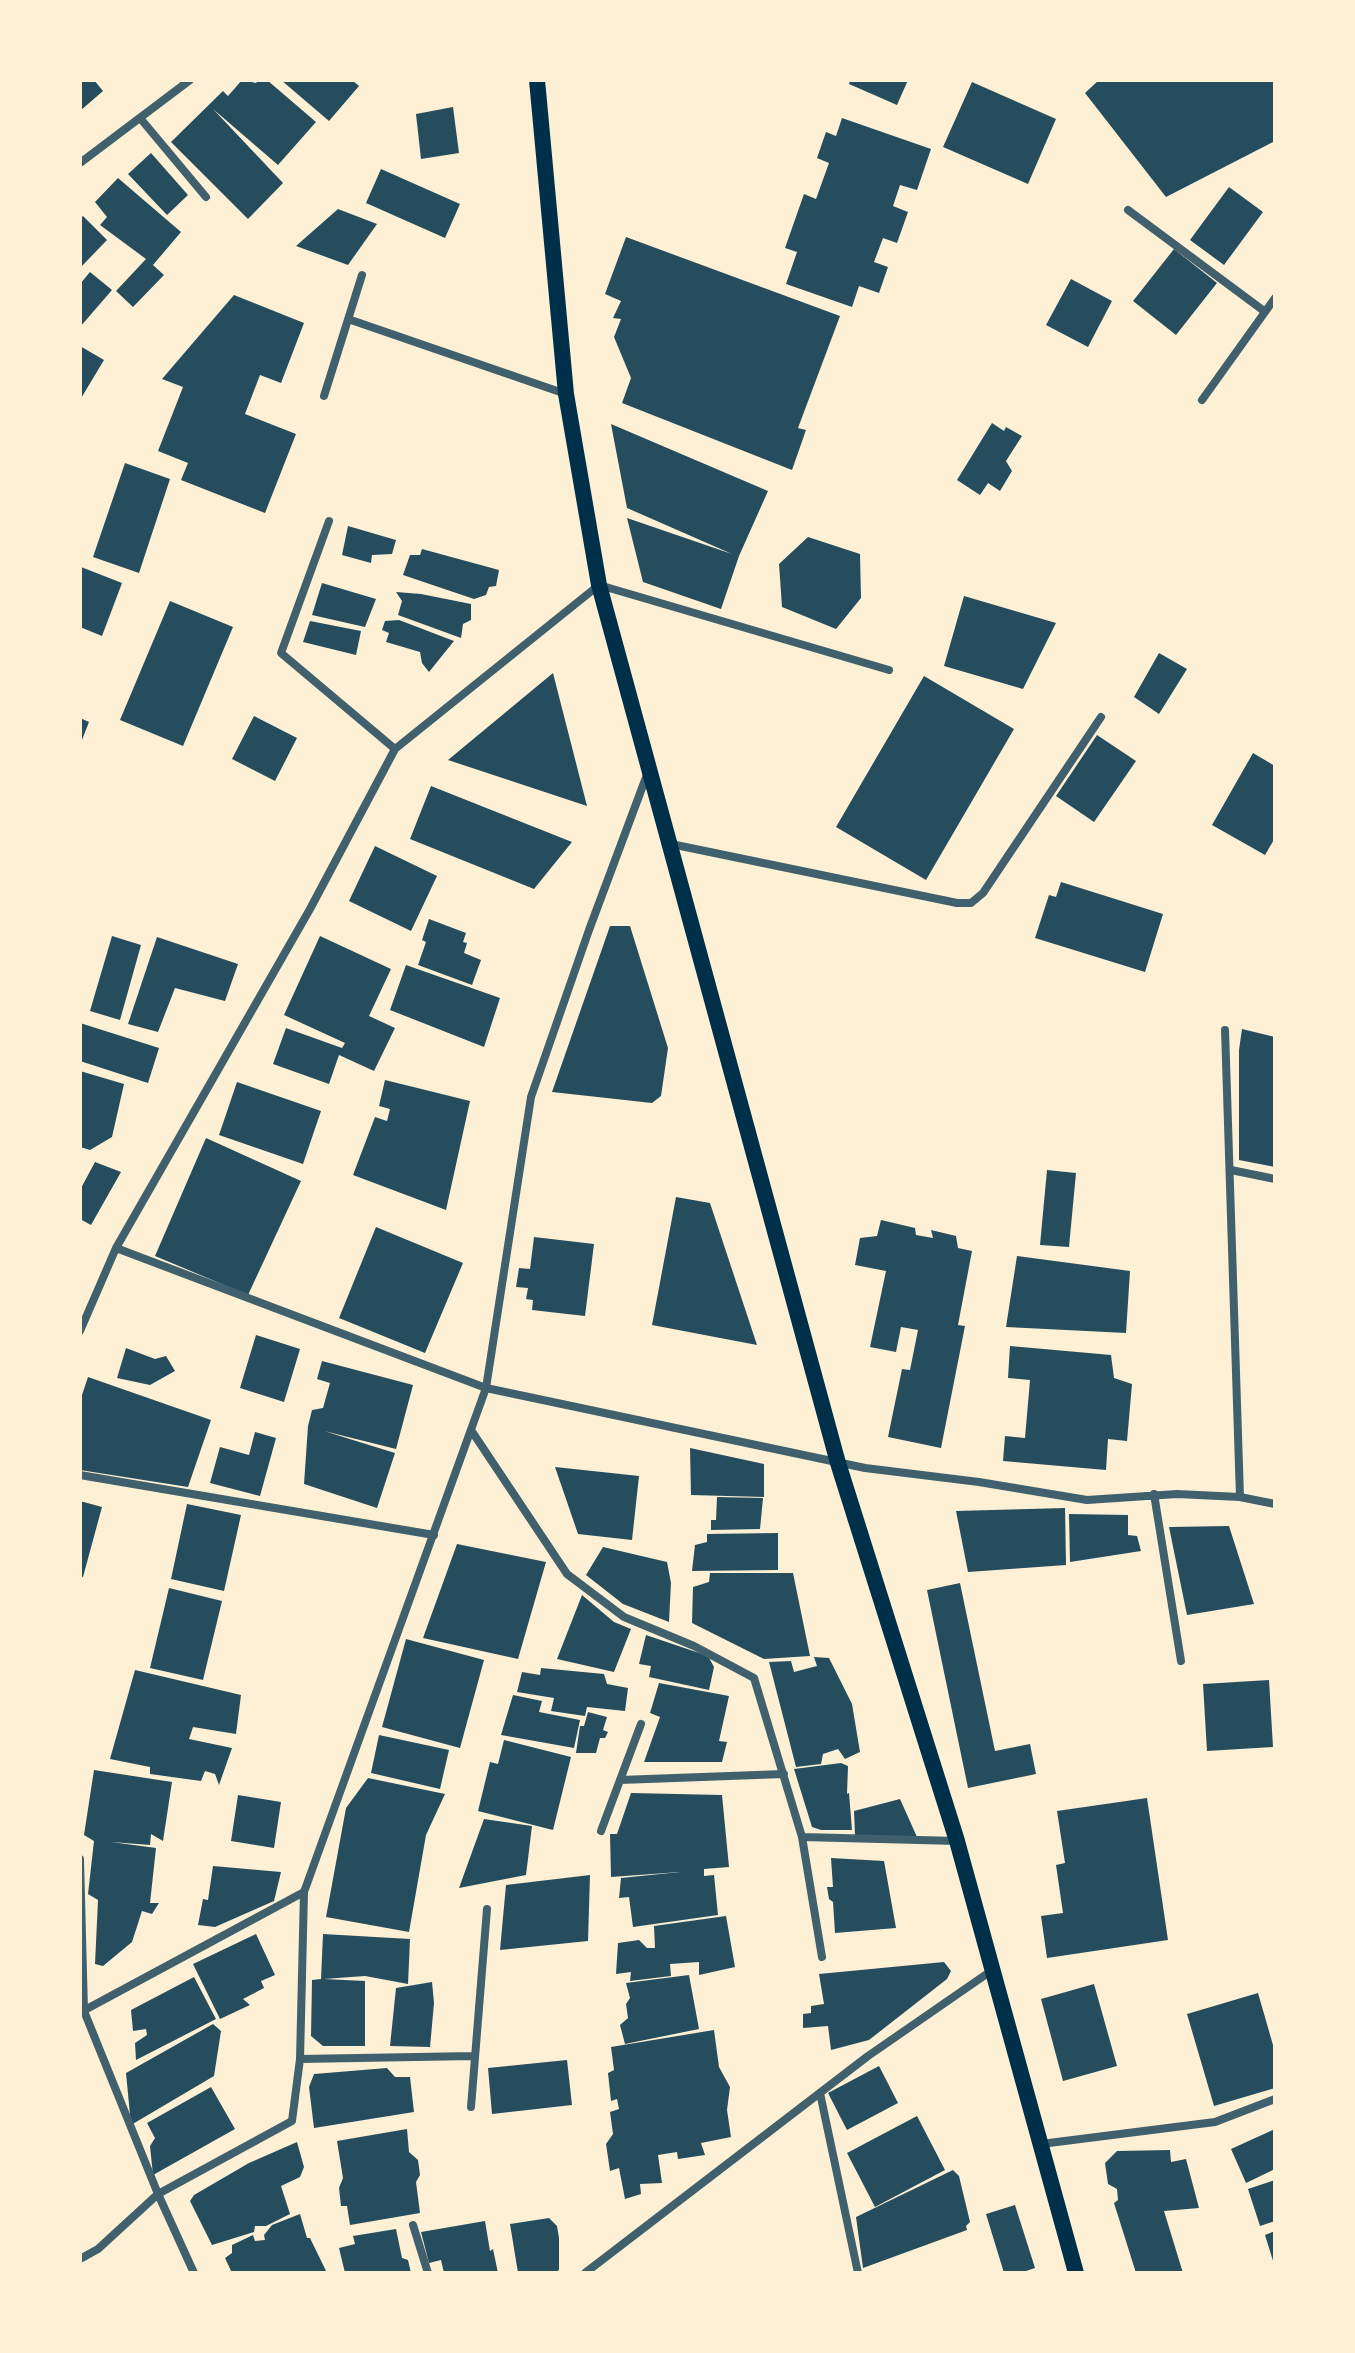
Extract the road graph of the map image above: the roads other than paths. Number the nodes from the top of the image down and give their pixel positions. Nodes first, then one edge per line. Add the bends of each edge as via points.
1 (190, 80) edge
2 (537, 80) edge
3 (140, 118) junction
4 (80, 163) edge
5 (206, 197) dead end
6 (1128, 210) dead end
7 (362, 275) dead end
8 (1275, 298) edge
9 (1264, 311) junction
10 (348, 319) junction
11 (566, 394) junction
12 (324, 396) dead end
13 (1202, 400) dead end
14 (329, 521) dead end
15 (599, 585) junction
16 (889, 670) dead end
17 (1101, 717) dead end
18 (395, 749) junction
19 (650, 768) junction
20 (670, 844) junction
21 (1225, 1030) dead end
22 (1231, 1170) junction
23 (1275, 1179) edge
24 (116, 1248) junction
25 (80, 1331) edge
26 (486, 1388) junction
27 (471, 1430) junction
28 (838, 1463) junction
29 (80, 1475) edge
30 (1154, 1494) junction
31 (1240, 1497) junction
32 (1275, 1504) edge
33 (434, 1535) junction
34 (1181, 1661) dead end
35 (641, 1724) dead end
36 (784, 1774) junction
37 (620, 1780) junction
38 (601, 1831) dead end
39 (802, 1837) junction
40 (957, 1841) junction
41 (80, 1859) edge
42 (304, 1892) junction
43 (487, 1909) dead end
44 (822, 1957) dead end
45 (991, 1971) junction
46 (82, 2011) edge
47 (474, 2056) junction
48 (300, 2059) junction
49 (820, 2093) junction
50 (1275, 2099) edge
51 (471, 2107) dead end
52 (1041, 2144) junction
53 (158, 2194) junction
54 (413, 2225) dead end
55 (80, 2259) edge
56 (194, 2273) edge
57 (428, 2273) edge
58 (585, 2273) edge
59 (858, 2273) edge
60 (1076, 2273) edge

1 - 3 street
2 - 11 main road
3 - 4 street
3 - 5 street
6 - 9 street
7 - 10 street
8 - 9 street
9 - 13 street
10 - 11 street
10 - 12 street
11 - 15 main road
14 - 18 street via 281,653
15 - 16 street
15 - 18 street
15 - 19 main road
17 - 20 street via 983,893 971,903
18 - 24 street
19 - 20 main road
19 - 26 street via 531,1097
20 - 28 main road
21 - 22 street
22 - 23 street
22 - 31 street
24 - 25 street
24 - 26 street
26 - 27 street
26 - 28 street
27 - 33 street
27 - 36 street via 567,1574 624,1617 754,1678
28 - 30 street via 1087,1500
28 - 40 main road
29 - 33 street
30 - 31 street
30 - 34 street
31 - 32 street
33 - 42 street
35 - 37 street
36 - 37 street
36 - 39 street
37 - 38 street
39 - 40 street
39 - 44 street
40 - 45 main road
41 - 46 street
42 - 46 street
42 - 48 street
43 - 47 street
45 - 49 street
45 - 52 main road
46 - 53 street
47 - 48 street
47 - 51 street
48 - 53 street via 292,2121
49 - 58 street
49 - 59 street
50 - 52 street via 1215,2122
52 - 60 main road
53 - 55 street
53 - 56 street
54 - 57 street

